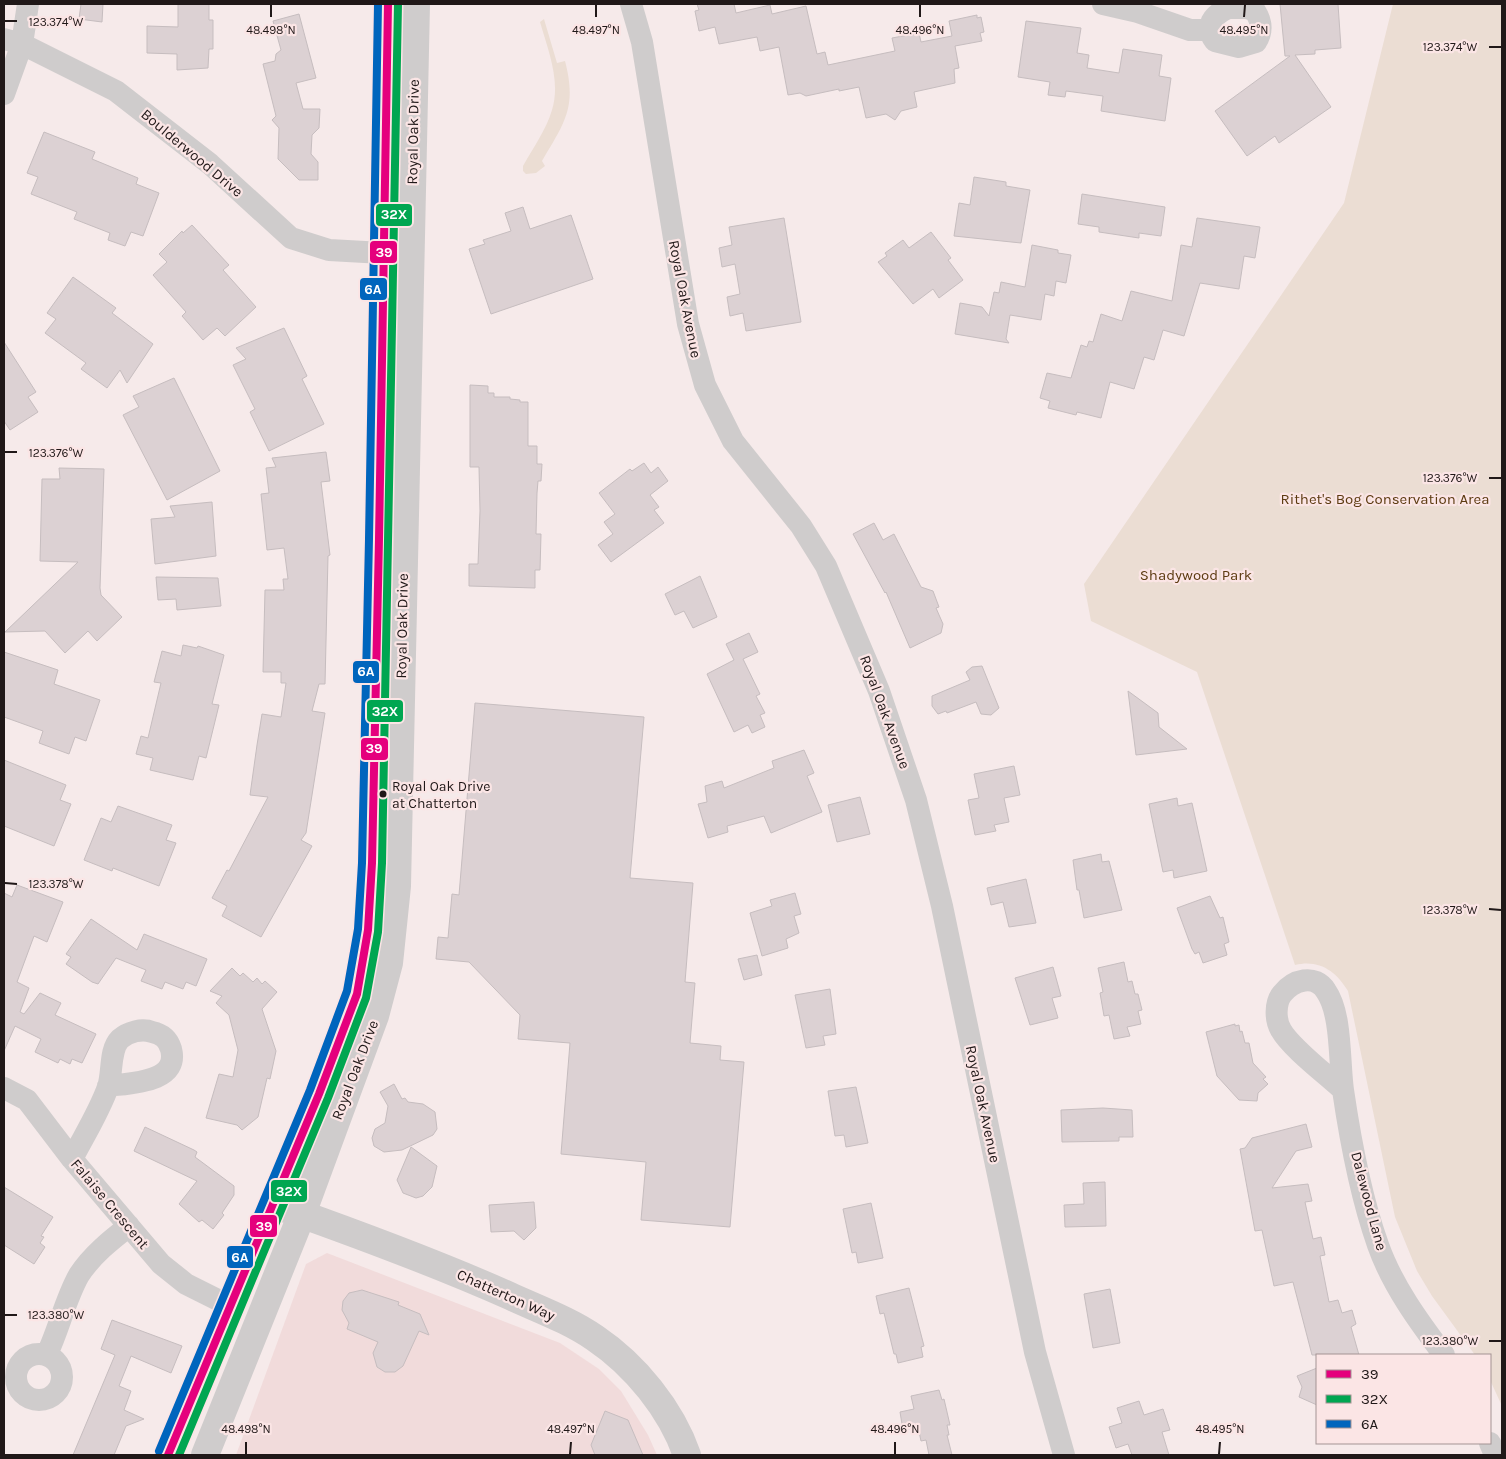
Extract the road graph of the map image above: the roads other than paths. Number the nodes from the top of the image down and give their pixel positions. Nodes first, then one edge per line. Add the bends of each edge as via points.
1 (28, 4) edge
2 (388, 4) edge
3 (416, 4) edge
4 (631, 4) edge
5 (1102, 4) edge
6 (1209, 30) dead end
7 (13, 41) edge
8 (4, 94) edge
9 (383, 254) junction
10 (410, 255) junction
11 (108, 1086) dead end
12 (4, 1088) edge
13 (1343, 1090) dead end
14 (72, 1160) junction
15 (273, 1204) junction
16 (302, 1214) junction
17 (129, 1226) junction
18 (230, 1306) junction
19 (47, 1354) dead end
20 (1443, 1354) edge
21 (168, 1455) edge
22 (205, 1455) edge
23 (687, 1455) edge
24 (1064, 1455) edge

1 - 7 street
2 - 9 main road, Royal Oak Drive
3 - 10 main road, Royal Oak Drive
4 - 24 street, Royal Oak Avenue via 642,42 694,355 733,441 801,526 826,566 879,691 916,800 942,906 1034,1352
5 - 6 street via 1138,12 1190,30
7 - 8 street
7 - 9 street, Boulderwood Drive via 116,92 210,164 291,238 329,250
9 - 10 street, Boulderwood Drive
9 - 15 main road, Royal Oak Drive via 380,539 368,930 357,994
10 - 16 main road, Royal Oak Drive via 397,886 389,962 375,1016
11 - 14 street
12 - 14 street, Falaise Crescent via 27,1100
13 - 20 street, Dalewood Lane via 1378,1246 1398,1288
14 - 17 street, Falaise Crescent
15 - 16 main road, Chatterton Way
15 - 18 main road, Royal Oak Drive
16 - 22 main road, Royal Oak Drive
16 - 23 main road, Chatterton Way via 473,1279 553,1315 594,1338 640,1378 663,1407
17 - 18 street, Falaise Crescent via 167,1269 186,1284
17 - 19 street via 101,1248 80,1274
18 - 21 main road, Royal Oak Drive

